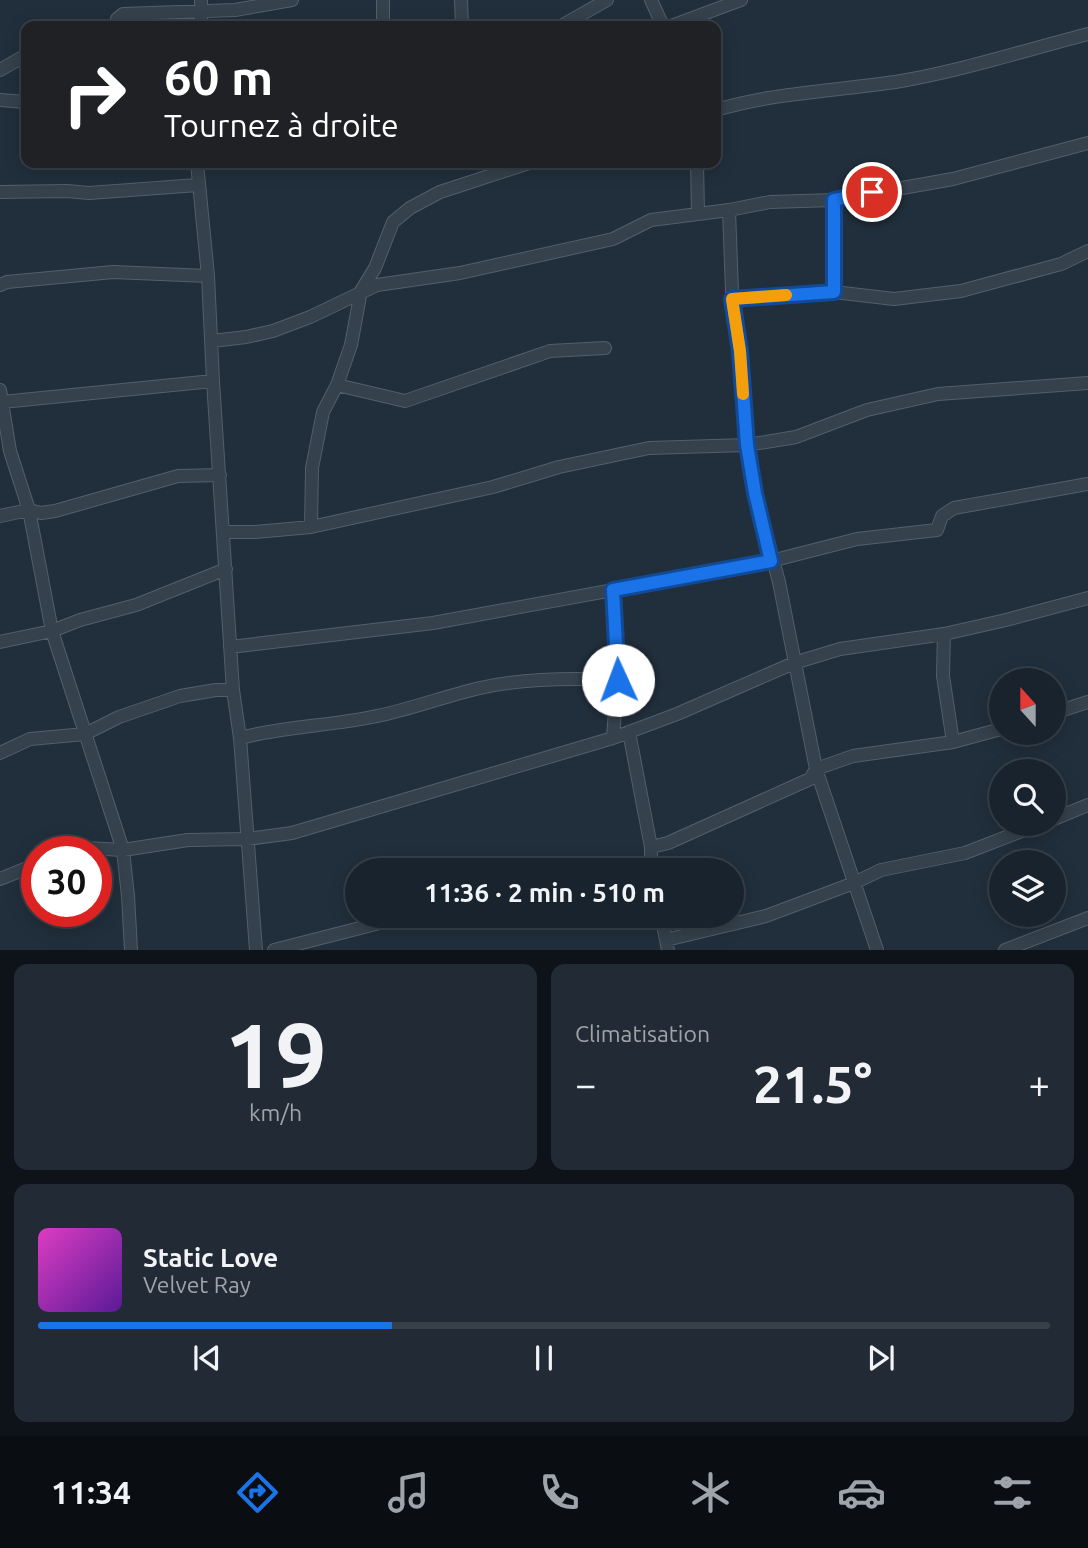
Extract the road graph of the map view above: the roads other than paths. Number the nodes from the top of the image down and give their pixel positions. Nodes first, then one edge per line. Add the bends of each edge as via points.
1 (292, 0) edge
2 (383, 0) edge
3 (461, 0) edge
4 (607, 0) edge
5 (651, 0) edge
6 (741, 0) edge
7 (202, 5) edge
8 (116, 21) edge
9 (383, 21) edge
10 (462, 21) edge
11 (570, 21) edge
12 (661, 21) edge
13 (684, 21) edge
14 (1088, 34) edge
15 (21, 58) edge
16 (0, 70) edge
17 (0, 100) edge
18 (21, 102) edge
19 (721, 109) edge
20 (1088, 143) edge
21 (197, 168) edge
22 (514, 168) edge
23 (697, 168) edge
24 (198, 185) junction
25 (0, 192) edge
26 (834, 200) junction
27 (729, 210) junction
28 (698, 213) junction
29 (1088, 251) edge
30 (208, 276) junction
31 (0, 285) edge
32 (361, 291) junction
33 (834, 292) junction
34 (732, 299) junction
35 (212, 341) junction
36 (605, 348) dead end
37 (213, 381) junction
38 (1088, 383) edge
39 (337, 384) junction
40 (1, 396) edge
41 (747, 445) junction
42 (5, 451) edge
43 (220, 475) junction
44 (1088, 484) edge
45 (29, 510) junction
46 (0, 516) edge
47 (311, 527) junction
48 (224, 532) junction
49 (771, 561) junction
50 (226, 569) junction
51 (613, 590) junction
52 (1088, 598) edge
53 (52, 631) junction
54 (944, 634) junction
55 (0, 642) edge
56 (230, 647) junction
57 (794, 663) junction
58 (618, 680) junction
59 (233, 690) junction
60 (1088, 702) edge
61 (1066, 709) edge
62 (629, 732) junction
63 (989, 732) edge
64 (85, 734) junction
65 (240, 738) junction
66 (613, 738) junction
67 (953, 742) junction
68 (0, 753) edge
69 (816, 769) junction
70 (1088, 805) edge
71 (1066, 814) edge
72 (1009, 836) edge
73 (247, 839) junction
74 (651, 847) junction
75 (112, 849) edge
76 (123, 849) junction
77 (649, 858) edge
78 (21, 870) edge
79 (0, 879) edge
80 (854, 883) junction
81 (1088, 918) edge
82 (360, 928) edge
83 (667, 945) edge
84 (131, 950) edge
85 (256, 950) edge
86 (274, 950) edge
87 (877, 950) edge
88 (1005, 950) edge

1 - 7 street via 235,10
2 - 9 street
3 - 10 street
4 - 11 street
5 - 12 street
6 - 13 street
7 - 8 street via 123,14
14 - 19 street via 905,80 750,100
15 - 16 street
17 - 18 street
20 - 26 street via 953,179
21 - 24 street
22 - 32 street via 440,192 410,208 393,222
23 - 28 street
24 - 25 street via 89,193
24 - 30 street
26 - 27 street via 770,202
26 - 33 street
27 - 28 street
27 - 34 street
28 - 32 street via 651,219 613,239 560,252
29 - 33 street via 1061,264 961,291 894,299
30 - 31 street via 113,272
30 - 35 street
32 - 35 street via 273,331
32 - 39 street via 351,345
33 - 34 street
34 - 41 street
35 - 37 street
36 - 39 street via 550,351 405,401
37 - 40 street
37 - 43 street
38 - 41 street via 938,394 867,410 796,437
39 - 47 street via 317,438
40 - 42 street
41 - 47 street via 649,448
41 - 49 street
42 - 45 street
43 - 45 street via 178,476 55,511
43 - 48 street
44 - 49 street via 954,508 943,516 937,530 857,539
45 - 46 street
45 - 53 street
47 - 48 street
48 - 50 street
49 - 51 street
49 - 57 street
50 - 53 street via 136,605
50 - 56 street
51 - 56 street via 432,623
51 - 58 street
52 - 54 street
53 - 55 street
53 - 64 street
54 - 57 street via 840,649
54 - 67 street via 943,676
56 - 59 street
57 - 62 street
57 - 69 street
58 - 65 street via 483,687 376,716 273,729
58 - 66 street
59 - 64 street via 180,696
59 - 65 street
60 - 61 street
62 - 66 street
62 - 74 street
63 - 67 street
64 - 68 street via 30,739
64 - 76 street
65 - 73 street
66 - 73 street via 351,818
67 - 69 street via 869,752
69 - 74 street via 810,779
69 - 80 street
70 - 71 street
72 - 80 street via 965,853 881,870
73 - 76 street via 188,840
73 - 85 street
74 - 77 street
75 - 76 street
76 - 84 street
78 - 79 street
80 - 83 street via 766,916
80 - 87 street
81 - 88 street
82 - 86 street

